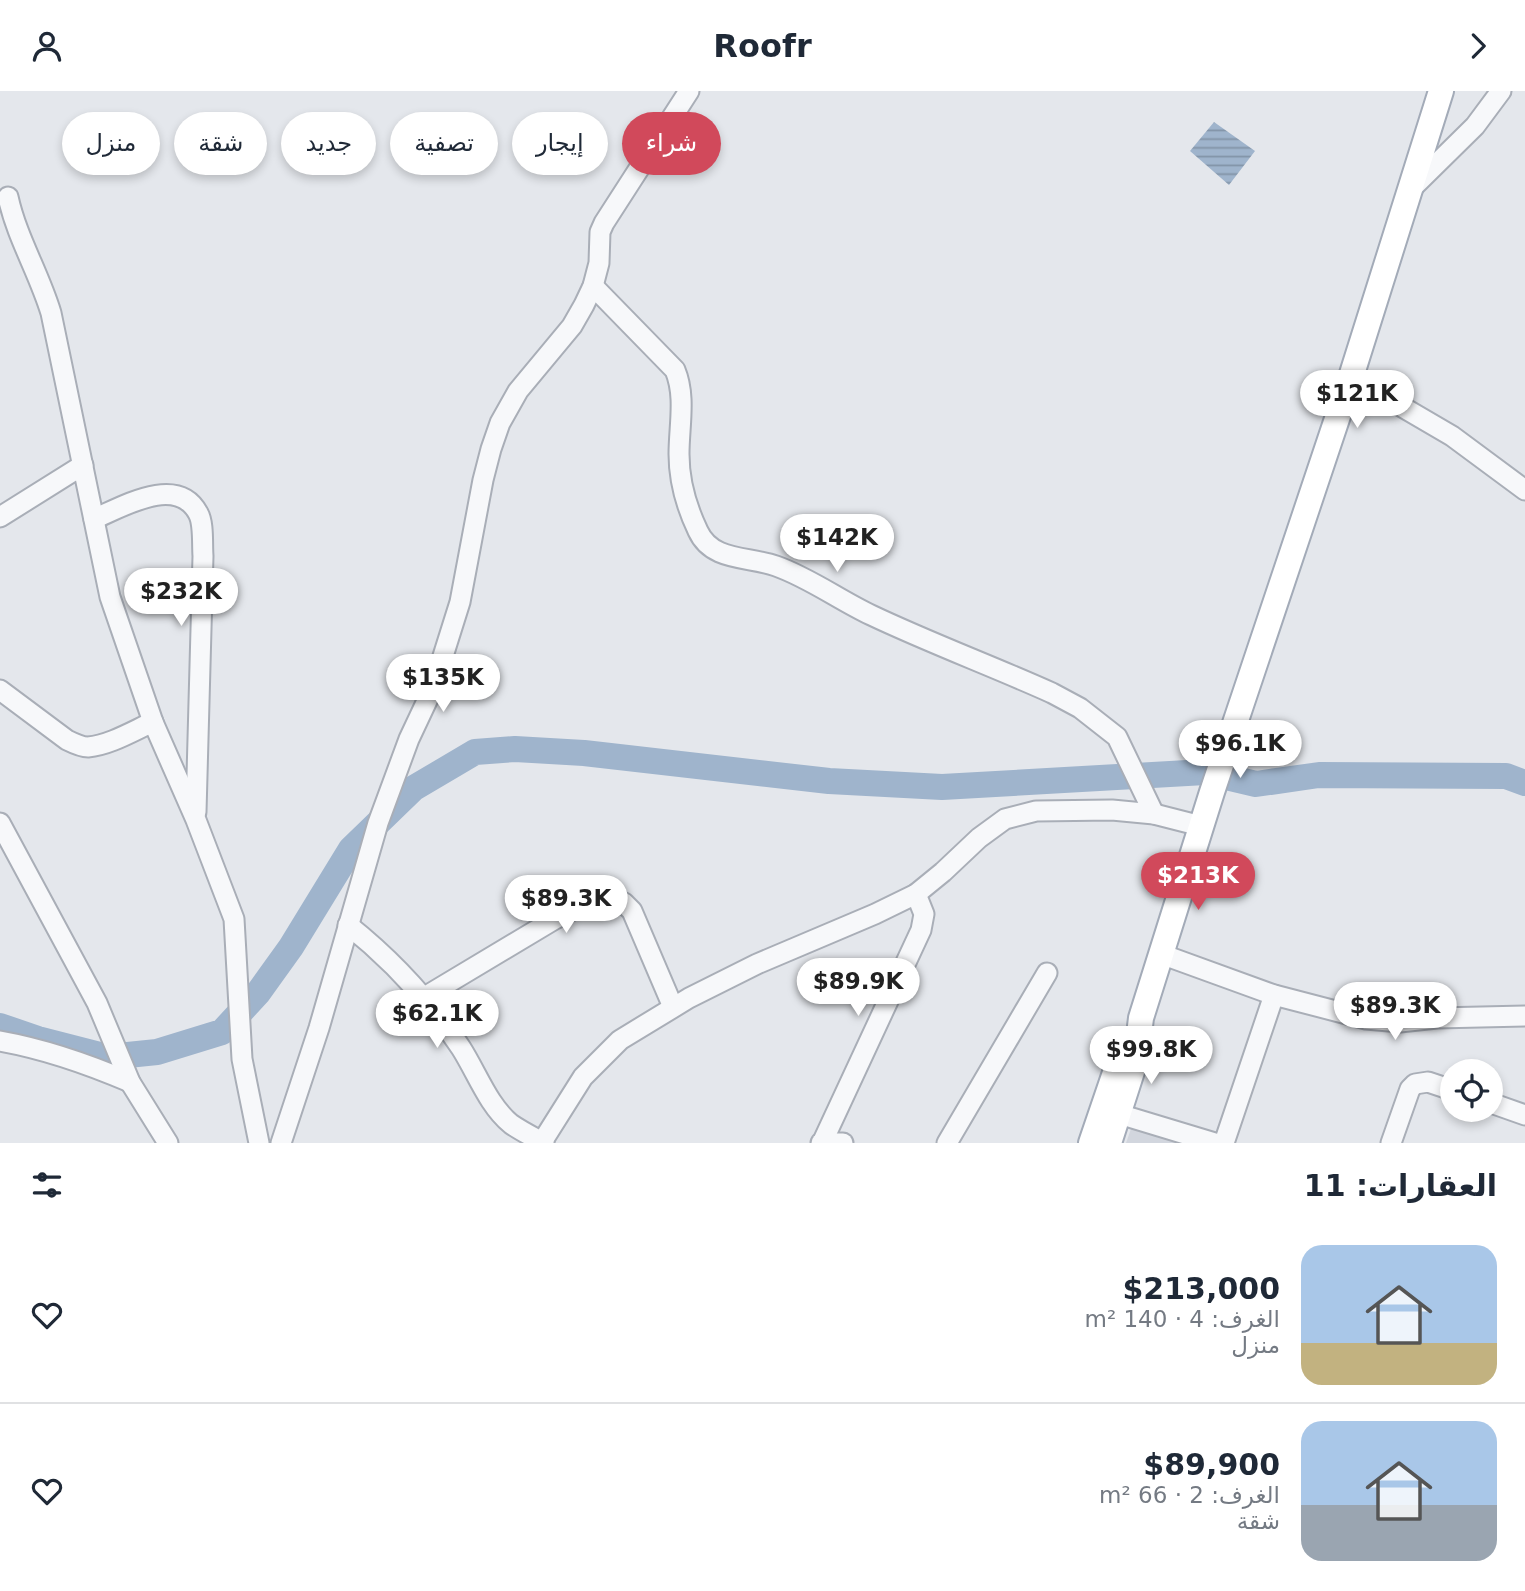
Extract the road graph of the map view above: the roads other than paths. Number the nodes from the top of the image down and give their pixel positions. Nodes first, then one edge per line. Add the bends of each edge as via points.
1 (689, 91) edge
2 (1441, 91) edge
3 (1502, 91) edge
4 (1409, 191) junction
5 (8, 197) dead end
6 (593, 286) junction
7 (1351, 376) junction
8 (83, 465) junction
9 (1525, 490) edge
10 (0, 517) edge
11 (94, 519) junction
12 (0, 690) edge
13 (153, 722) junction
14 (1154, 814) junction
15 (196, 820) junction
16 (0, 823) edge
17 (1201, 827) junction
18 (916, 894) junction
19 (348, 925) junction
20 (1161, 954) junction
21 (1047, 973) dead end
22 (1274, 995) junction
23 (423, 998) junction
24 (673, 1007) junction
25 (1525, 1016) edge
26 (1141, 1018) junction
27 (0, 1041) edge
28 (130, 1082) junction
29 (1440, 1086) edge
30 (1503, 1107) edge
31 (1119, 1114) junction
32 (1525, 1115) edge
33 (543, 1142) edge
34 (168, 1143) edge
35 (259, 1143) edge
36 (281, 1143) edge
37 (822, 1143) edge
38 (843, 1143) edge
39 (947, 1143) edge
40 (1091, 1143) edge
41 (1109, 1143) edge
42 (1215, 1143) edge
43 (1224, 1143) edge
44 (1391, 1143) edge

1 - 6 street via 604,223
2 - 4 main road
3 - 4 street via 1475,126
4 - 7 main road
5 - 8 street via 51,313
6 - 14 street via 675,370 680,381 681,478 707,546 720,554 786,570 872,615 1080,708 1117,737
6 - 19 street via 572,326 518,391 500,423 483,480 460,602 433,688 378,823
7 - 9 street via 1452,436
7 - 17 main road
8 - 10 street
8 - 11 street
11 - 13 street via 110,597
11 - 15 street via 150,495 172,495 189,502 199,514 203,556
12 - 13 street via 66,740 88,747
13 - 15 street
14 - 17 street
14 - 18 street via 1036,811 1005,819
15 - 35 street via 234,919 243,1059
16 - 28 street via 97,1003
17 - 20 main road
18 - 24 street via 757,964
18 - 37 street via 924,914 921,930
19 - 23 street via 397,967
19 - 36 street
20 - 22 street
20 - 26 main road
21 - 39 street
22 - 25 street via 1366,1019 1400,1022
22 - 43 street
23 - 24 street via 555,919 606,898 624,903 632,911
23 - 33 street via 461,1048 496,1107 511,1124
24 - 33 street via 620,1040 583,1077
26 - 31 main road via 1136,1059
26 - 40 main road via 1122,1052
27 - 28 street via 29,1046
28 - 34 street
29 - 44 street via 1428,1082 1410,1089
30 - 32 street
31 - 41 main road
31 - 42 street
37 - 38 street

